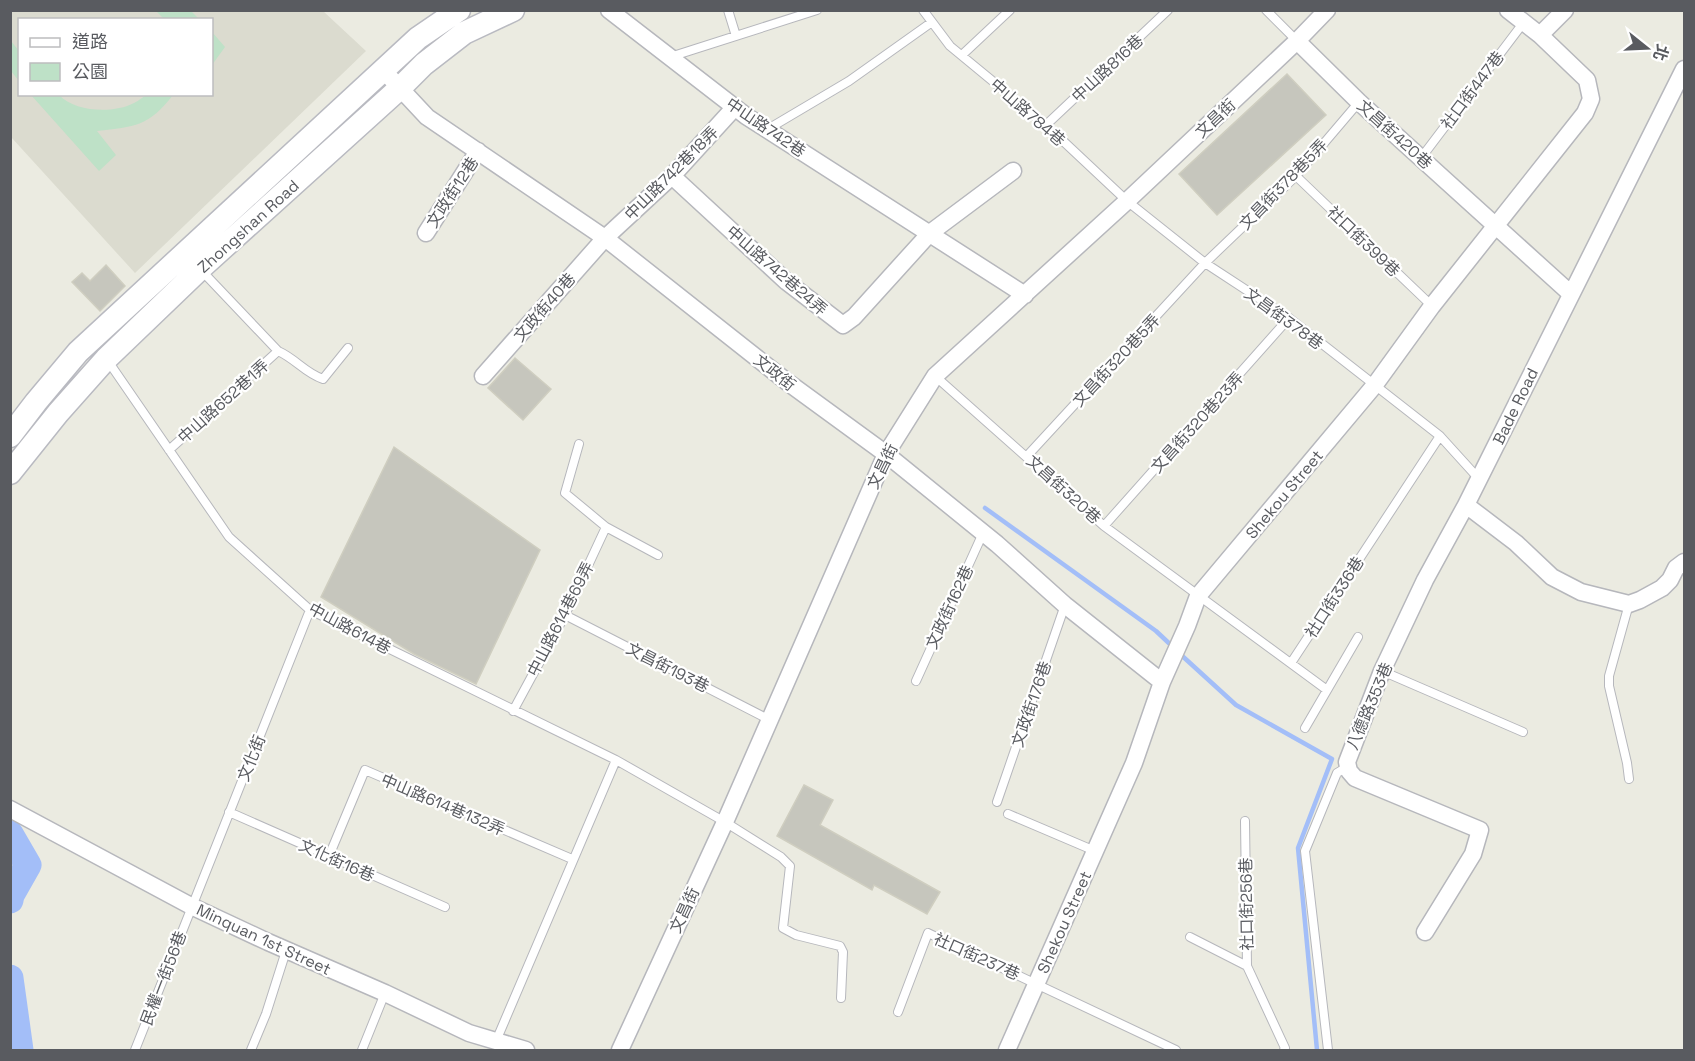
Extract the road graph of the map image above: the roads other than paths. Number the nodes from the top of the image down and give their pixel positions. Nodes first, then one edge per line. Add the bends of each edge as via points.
1 (459, 10) edge
2 (513, 10) edge
3 (609, 10) edge
4 (728, 10) edge
5 (817, 10) edge
6 (923, 10) edge
7 (1010, 10) edge
8 (1168, 10) edge
9 (1266, 10) edge
10 (1327, 10) edge
11 (1508, 10) edge
12 (1564, 10) edge
13 (932, 22) junction
14 (1524, 22) junction
15 (1540, 35) junction
16 (736, 36) junction
17 (1297, 42) junction
18 (962, 55) junction
19 (670, 57) junction
20 (1684, 69) edge
21 (384, 71) junction
22 (400, 88) junction
23 (1359, 102) junction
24 (735, 107) junction
25 (1046, 125) junction
26 (768, 129) junction
27 (478, 152) junction
28 (1421, 158) junction
29 (1013, 171) dead end
30 (672, 176) junction
31 (1296, 176) junction
32 (1127, 201) junction
33 (1496, 225) junction
34 (426, 233) dead end
35 (930, 233) junction
36 (605, 238) junction
37 (193, 261) junction
38 (1205, 263) junction
39 (1571, 294) junction
40 (1026, 295) junction
41 (1432, 306) junction
42 (1289, 318) junction
43 (348, 348) dead end
44 (278, 351) junction
45 (106, 358) junction
46 (483, 376) dead end
47 (935, 376) junction
48 (1374, 386) junction
49 (10, 436) edge
50 (1440, 436) junction
51 (579, 444) dead end
52 (169, 450) junction
53 (886, 454) junction
54 (1027, 456) junction
55 (10, 473) edge
56 (1479, 479) junction
57 (1466, 505) junction
58 (1104, 526) junction
59 (606, 527) junction
60 (983, 533) junction
61 (658, 555) dead end
62 (1684, 562) edge
63 (1198, 596) junction
64 (1629, 604) junction
65 (1065, 605) junction
66 (310, 610) junction
67 (565, 615) junction
68 (1358, 637) dead end
69 (1291, 663) junction
70 (1382, 671) junction
71 (916, 681) dead end
72 (1162, 682) junction
73 (1327, 690) junction
74 (513, 711) junction
75 (770, 720) junction
76 (1305, 728) dead end
77 (1523, 732) dead end
78 (615, 760) junction
79 (1347, 767) junction
80 (1629, 778) dead end
81 (997, 802) dead end
82 (10, 808) edge
83 (229, 812) junction
84 (1008, 814) dead end
85 (1245, 821) dead end
86 (724, 822) junction
87 (1095, 851) junction
88 (329, 856) junction
89 (573, 859) junction
90 (191, 906) junction
91 (445, 907) dead end
92 (1425, 932) dead end
93 (1190, 937) dead end
94 (286, 951) junction
95 (1247, 966) junction
96 (1037, 983) junction
97 (385, 993) junction
98 (841, 998) dead end
99 (898, 1012) dead end
100 (495, 1046) edge
101 (135, 1050) edge
102 (251, 1050) edge
103 (362, 1050) edge
104 (526, 1050) edge
105 (620, 1050) edge
106 (1007, 1050) edge
107 (1176, 1050) edge
108 (1284, 1050) edge
109 (1328, 1050) edge

1 - 21 street, Zhongshan Road via 418,39
2 - 22 street, Zhongshan Road via 464,33
3 - 19 street, 中山路742巷
4 - 16 lane
5 - 16 lane
6 - 13 lane, 中山路784巷
7 - 18 lane
8 - 25 lane, 中山路816巷
9 - 17 lane
10 - 17 street, 文昌街
11 - 14 street, Shekou Street
12 - 15 street
13 - 18 lane, 中山路784巷
13 - 26 lane via 849,81
14 - 15 street, Shekou Street
14 - 28 lane, 社口街447巷
15 - 33 street, Shekou Street via 1587,80 1591,99 1585,113
16 - 19 lane
17 - 23 street, 文昌街420巷
17 - 32 street, 文昌街
18 - 25 lane, 中山路784巷
19 - 24 street, 中山路742巷
20 - 39 street, Bade Road
21 - 22 street, 文政街
21 - 37 street, Zhongshan Road
22 - 27 street, 文政街 via 427,117
22 - 37 street, Zhongshan Road
23 - 28 street, 文昌街420巷
23 - 31 lane, 文昌街378巷5弄
24 - 26 street, 中山路742巷
24 - 30 street, 中山路742巷18弄
25 - 32 lane, 中山路784巷
26 - 35 street, 中山路742巷
27 - 34 street, 文政街12巷
27 - 36 street, 文政街
28 - 33 street, 文昌街420巷
29 - 35 street
30 - 35 street, 中山路742巷24弄 via 787,282 843,325
30 - 36 street, 中山路742巷18弄
31 - 38 lane, 文昌街378巷5弄
31 - 41 lane, 社口街399巷
32 - 38 lane, 文昌街378巷
32 - 40 street, 文昌街
33 - 39 street, 文昌街420巷
33 - 41 street, Shekou Street
35 - 40 street, 中山路742巷
36 - 46 street, 文政街40巷
36 - 53 street, 文政街 via 786,381
37 - 44 lane
37 - 45 street, Zhongshan Road
37 - 49 street, Zhongshan Road via 78,352
38 - 42 lane, 文昌街378巷
38 - 54 lane, 文昌街320巷5弄
39 - 56 street, Bade Road
40 - 47 street, 文昌街
41 - 48 street, Shekou Street
42 - 48 lane, 文昌街378巷
42 - 58 lane, 文昌街320巷23弄
43 - 44 lane via 323,379 310,375
44 - 52 lane, 中山路652巷1弄
45 - 52 lane, 中山路614巷
45 - 55 street, Zhongshan Road
47 - 53 street, 文昌街
47 - 54 lane, 文昌街320巷
48 - 50 lane, 文昌街378巷
48 - 63 street, Shekou Street
50 - 56 lane, 文昌街378巷
50 - 69 lane, 社口街336巷
51 - 59 lane via 565,493
52 - 66 lane, 中山路614巷 via 229,537
53 - 60 street, 文政街
53 - 75 street, 文昌街
54 - 58 lane, 文昌街320巷
56 - 57 street, Bade Road
57 - 64 street via 1561,583
57 - 70 street, 八德路353巷
58 - 63 lane, 文昌街320巷
59 - 61 lane
59 - 67 lane, 中山路614巷69弄
60 - 65 street, 文政街
60 - 71 lane, 文政街162巷
62 - 64 street via 1665,586
63 - 69 lane
63 - 72 street, Shekou Street
64 - 80 lane via 1609,676
65 - 72 street, 文政街
65 - 81 lane, 文政街176巷
66 - 74 lane, 中山路614巷
66 - 83 lane, 文化街
67 - 74 lane, 中山路614巷69弄
67 - 75 lane, 文昌街193巷
68 - 73 lane
69 - 73 lane
70 - 77 lane
70 - 79 street, 八德路353巷 via 1347,757
72 - 87 street, Shekou Street via 1134,763
73 - 76 lane
74 - 78 lane, 中山路614巷
75 - 86 street, 文昌街
78 - 86 lane, 中山路614巷
78 - 89 lane
79 - 92 street, 八德路353巷 via 1354,778 1480,830 1473,854
79 - 109 lane via 1337,773 1305,851
82 - 90 street, Minquan 1st Street
83 - 88 lane, 文化街16巷
83 - 90 lane, 文化街
84 - 87 lane
85 - 95 lane, 社口街256巷
86 - 98 lane, 中山路614巷 via 790,866 783,928 840,946
86 - 105 street, 文昌街
87 - 96 street, Shekou Street
88 - 89 lane, 中山路614巷132弄 via 365,770
88 - 91 lane, 文化街16巷
89 - 100 lane
90 - 94 street, Minquan 1st Street
90 - 101 lane, 民權一街56巷
93 - 95 lane
94 - 97 street, Minquan 1st Street
94 - 102 lane
95 - 108 lane, 社口街256巷
96 - 99 lane, 社口街237巷 via 928,933
96 - 106 street, Shekou Street
96 - 107 lane
97 - 100 street, Minquan 1st Street
97 - 103 lane
100 - 104 street, Minquan 1st Street

